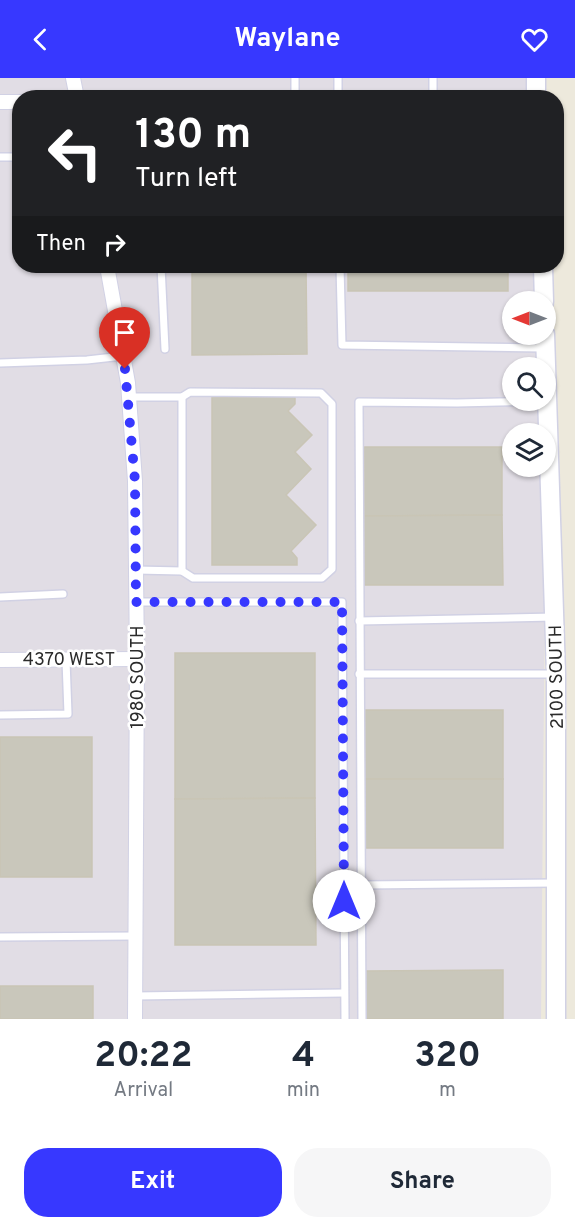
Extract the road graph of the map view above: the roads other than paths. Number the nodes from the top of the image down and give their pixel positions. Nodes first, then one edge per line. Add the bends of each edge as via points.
1 (108, 273) edge
2 (161, 273) edge
3 (340, 273) edge
4 (543, 273) edge
5 (544, 291) edge
6 (502, 342) edge
7 (165, 349) dead end
8 (123, 356) junction
9 (0, 363) edge
10 (129, 397) junction
11 (182, 397) junction
12 (502, 402) edge
13 (547, 411) edge
14 (136, 570) junction
15 (182, 571) junction
16 (63, 594) dead end
17 (0, 597) edge
18 (136, 602) junction
19 (555, 617) junction
20 (359, 621) junction
21 (137, 659) junction
22 (0, 660) edge
23 (66, 660) junction
24 (359, 674) junction
25 (556, 674) junction
26 (0, 715) edge
27 (557, 883) junction
28 (362, 885) junction
29 (135, 936) junction
30 (0, 937) edge
31 (344, 993) junction
32 (135, 996) junction
33 (135, 1019) edge
34 (345, 1019) edge
35 (362, 1019) edge
36 (556, 1019) edge

1 - 8 street, 1980 SOUTH
2 - 7 lane
3 - 6 lane via 342,345
4 - 5 street
8 - 9 lane
8 - 10 street, 1980 SOUTH
10 - 11 lane
10 - 14 street, 1980 SOUTH
11 - 15 lane
11 - 15 lane via 190,392 321,393 332,404 332,569 322,578 193,578
12 - 20 lane via 359,402
13 - 19 street, 2100 SOUTH
14 - 15 lane
14 - 18 street, 1980 SOUTH
16 - 17 lane
18 - 21 street, 1980 SOUTH
18 - 31 lane via 342,602
19 - 20 lane
19 - 25 street, 2100 SOUTH
20 - 24 lane
21 - 23 street, 4370 WEST
21 - 29 street, 1980 SOUTH
22 - 23 street, 4370 WEST
23 - 26 lane via 68,714
24 - 25 lane
24 - 28 lane
25 - 27 street, 2100 SOUTH
27 - 28 lane
27 - 36 street, 2100 SOUTH
28 - 35 lane
29 - 30 lane
29 - 32 street, 1980 SOUTH
31 - 32 lane
31 - 34 lane
32 - 33 street, 1980 SOUTH

